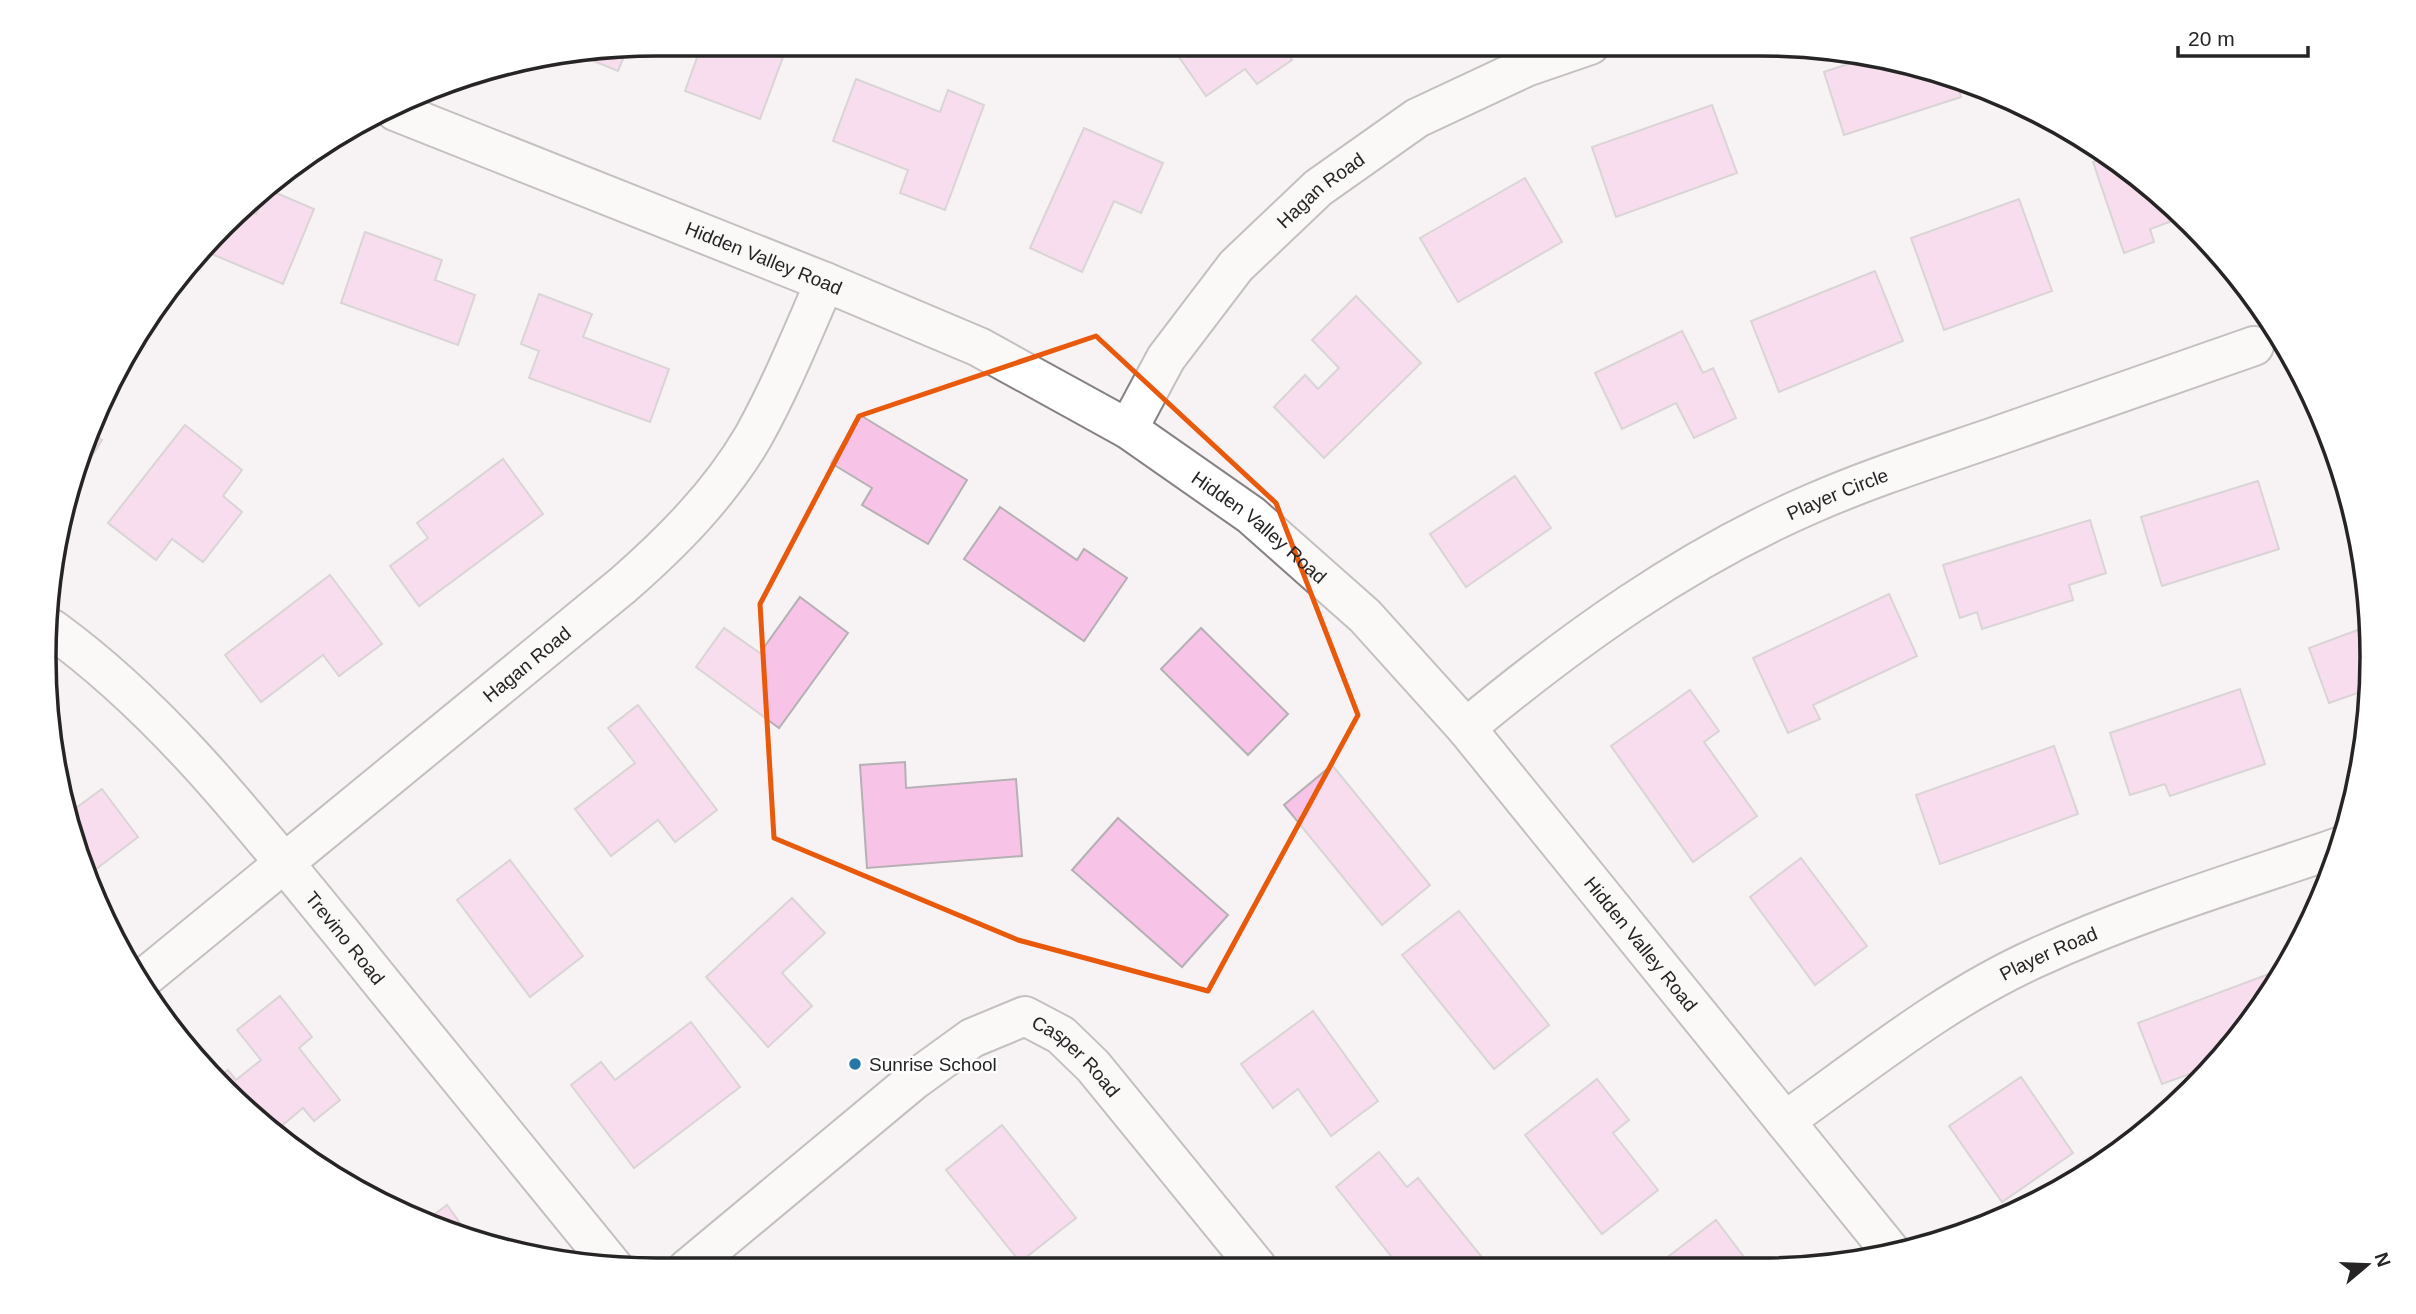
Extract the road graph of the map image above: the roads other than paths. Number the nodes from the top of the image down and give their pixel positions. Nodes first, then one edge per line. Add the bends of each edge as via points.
1 (1558, 56) edge
2 (401, 113) edge
3 (825, 282) junction
4 (2254, 346) dead end
5 (1128, 429) junction
6 (57, 632) edge
7 (1466, 728) junction
8 (2328, 851) edge
9 (285, 864) junction
10 (147, 975) edge
11 (1785, 1121) junction
12 (1885, 1244) edge
13 (604, 1256) edge
14 (700, 1258) edge
15 (1250, 1258) edge

1 - 5 street, Hagan Road via 1417,118 1318,188 1236,266 1166,358
2 - 3 street, Hidden Valley Road
3 - 5 street, Hidden Valley Road via 979,347
3 - 9 street, Hagan Road via 751,439 715,492 673,541
4 - 7 street, Player Circle via 1810,504 1622,607
5 - 7 street, Hidden Valley Road via 1251,515 1365,616
6 - 9 street, Trevino Road via 166,727
7 - 11 street, Hidden Valley Road
8 - 11 street, Player Road via 2138,916 2036,957 1939,1011
9 - 10 street, Hagan Road
9 - 13 street, Trevino Road
11 - 12 street, Hidden Valley Road
14 - 15 street, Casper Road via 914,1080 972,1038 1025,1016 1061,1035 1093,1066

